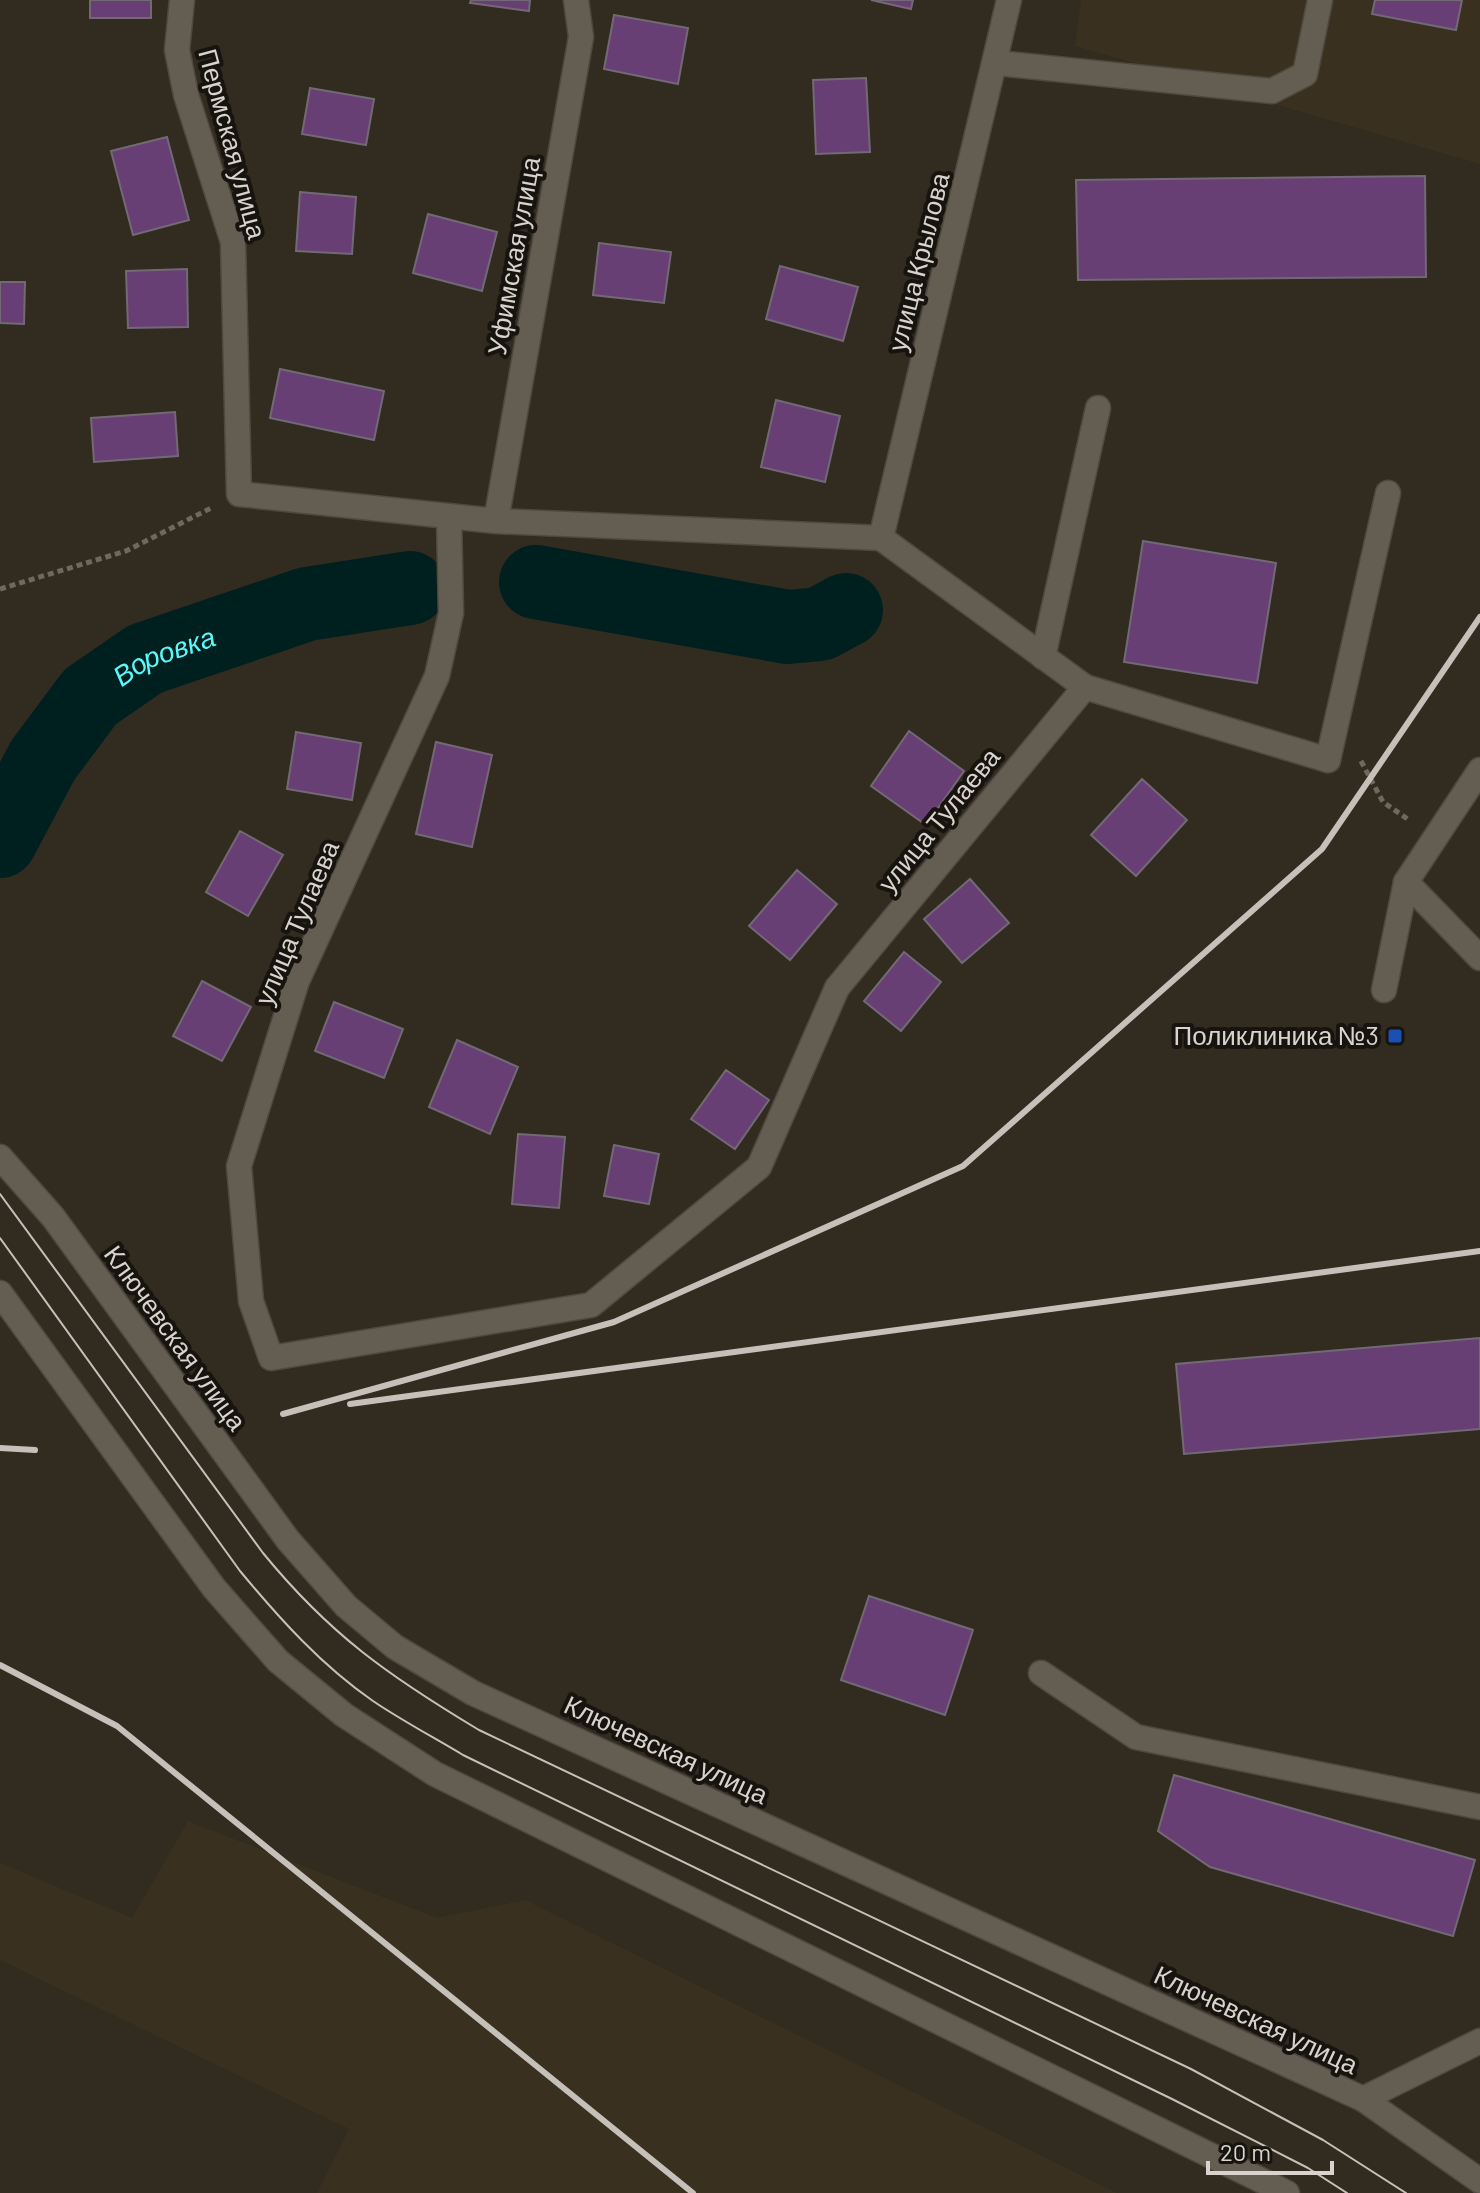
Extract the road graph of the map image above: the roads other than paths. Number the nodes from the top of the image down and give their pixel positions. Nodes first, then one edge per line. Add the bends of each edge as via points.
1 (182, 0) edge
2 (576, 0) edge
3 (1009, 0) edge
4 (1320, 0) edge
5 (997, 63) junction
6 (1098, 408) dead end
7 (1388, 493) dead end
8 (449, 517) junction
9 (496, 521) junction
10 (881, 538) junction
11 (1043, 657) junction
12 (1085, 687) junction
13 (1480, 770) edge
14 (1406, 882) junction
15 (1480, 958) edge
16 (1384, 990) dead end
17 (0, 1157) edge
18 (0, 1293) edge
19 (1041, 1673) dead end
20 (1480, 1807) edge
21 (1480, 2041) edge
22 (1363, 2099) junction
23 (1480, 2181) edge
24 (1287, 2193) edge

1 - 8 main road, Пермская улица via 180,65 233,242 239,494
2 - 9 main road, Уфимская улица via 581,37
3 - 5 main road, улица Крылова
4 - 5 main road via 1305,74 1272,91
5 - 10 main road, улица Крылова
6 - 11 main road
7 - 12 main road via 1328,760
8 - 9 main road
8 - 12 main road, улица Тулаева via 451,613 437,676 297,981 239,1166 251,1301 271,1358 591,1305 759,1167 837,988
9 - 10 main road
10 - 11 main road
11 - 12 main road
13 - 14 main road
14 - 15 main road
14 - 16 main road
17 - 22 main road, Ключевская улица via 53,1217 288,1540 346,1606 395,1647 473,1693
18 - 24 main road via 214,1588 278,1661 344,1715 435,1774
19 - 20 main road via 1136,1737
21 - 22 main road
22 - 23 main road, Ключевская улица

